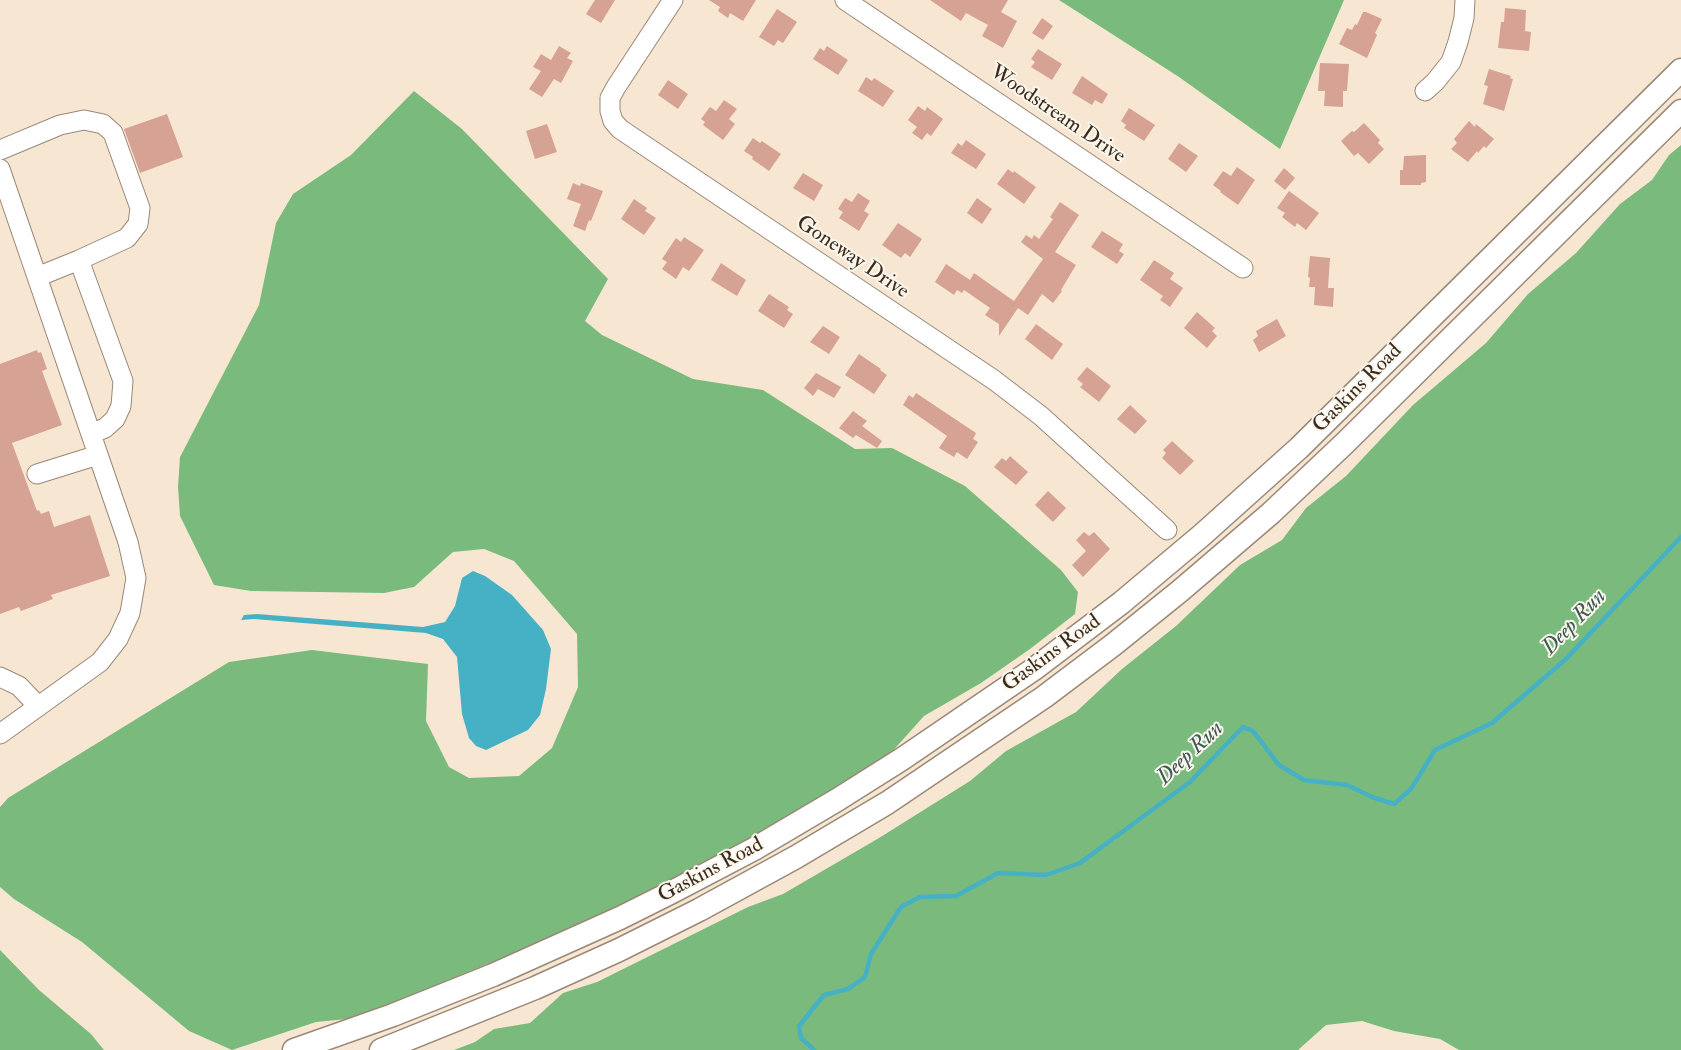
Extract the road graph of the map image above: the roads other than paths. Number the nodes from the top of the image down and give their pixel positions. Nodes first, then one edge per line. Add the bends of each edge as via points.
1 (673, 0) edge
2 (845, 0) edge
3 (1465, 0) edge
4 (1681, 70) edge
5 (1425, 91) dead end
6 (1681, 111) edge
7 (0, 150) edge
8 (0, 169) edge
9 (79, 260) junction
10 (1243, 268) dead end
11 (37, 276) junction
12 (91, 434) junction
13 (98, 454) junction
14 (37, 474) dead end
15 (1167, 530) dead end
16 (0, 677) edge
17 (38, 706) junction
18 (0, 734) edge
19 (294, 1050) edge
20 (381, 1050) edge

1 - 15 street, Goneway Drive via 610,98 613,121 620,129 994,380 1041,416
2 - 10 street, Woodstream Drive
3 - 5 street via 1464,18 1451,62
4 - 19 main road, Gaskins Road via 1292,454 1121,603 1034,669 837,800 672,892 493,976
6 - 20 main road, Gaskins Road via 1270,513 1180,591 1044,697 886,803 796,858 699,910 535,988
7 - 9 street via 84,120 103,124 113,133 140,208 138,224 127,238
8 - 11 street
9 - 11 street
9 - 12 street via 122,381 121,406 115,419
11 - 12 street
12 - 13 street
13 - 14 street
13 - 17 street via 128,542 136,578 130,613 118,639 100,662
16 - 17 street via 19,686
17 - 18 street

